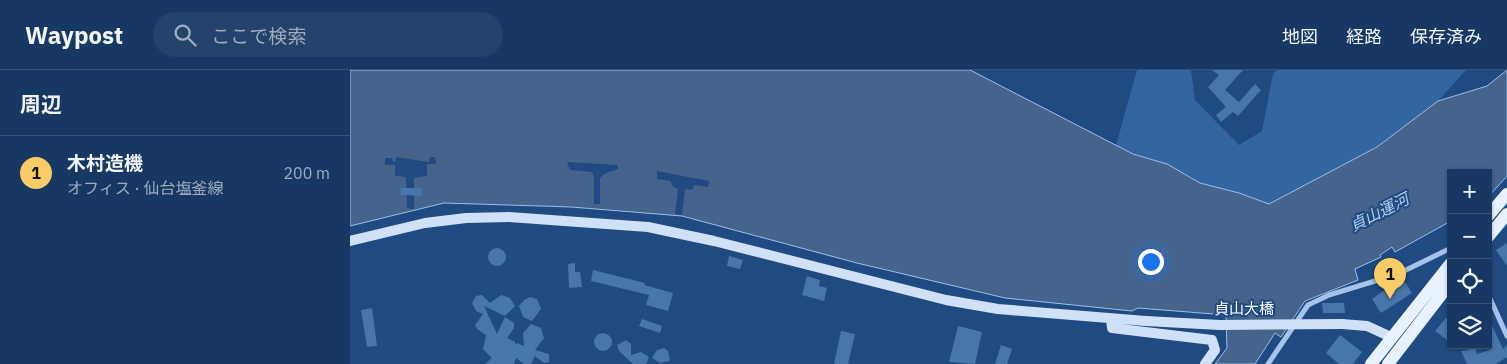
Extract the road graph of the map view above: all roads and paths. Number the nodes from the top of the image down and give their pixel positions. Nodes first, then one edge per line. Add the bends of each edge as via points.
1 (1507, 194) edge
2 (1490, 214) edge
3 (1507, 214) edge
4 (1492, 232) edge
5 (350, 241) edge
6 (1447, 250) edge
7 (1447, 268) edge
8 (1447, 287) edge
9 (1492, 302) edge
10 (1111, 319) junction
11 (1414, 328) junction
12 (1507, 334) edge
13 (1391, 337) junction
14 (1390, 363) edge
15 (1205, 364) edge
16 (1268, 364) edge
17 (1371, 364) edge

1 - 2 main road
3 - 4 main road
5 - 10 street, 貞山大橋 via 425,223 466,218 509,217 648,227 946,300 998,309
6 - 16 street via 1398,274 1308,304
7 - 13 main road
8 - 11 main road
9 - 12 street
10 - 13 street, 貞山大橋, bridge via 1220,325 1342,324 1367,326
10 - 15 street via 1112,328 1212,340 1215,350
11 - 13 street
11 - 14 main road
13 - 14 street
13 - 17 main road

